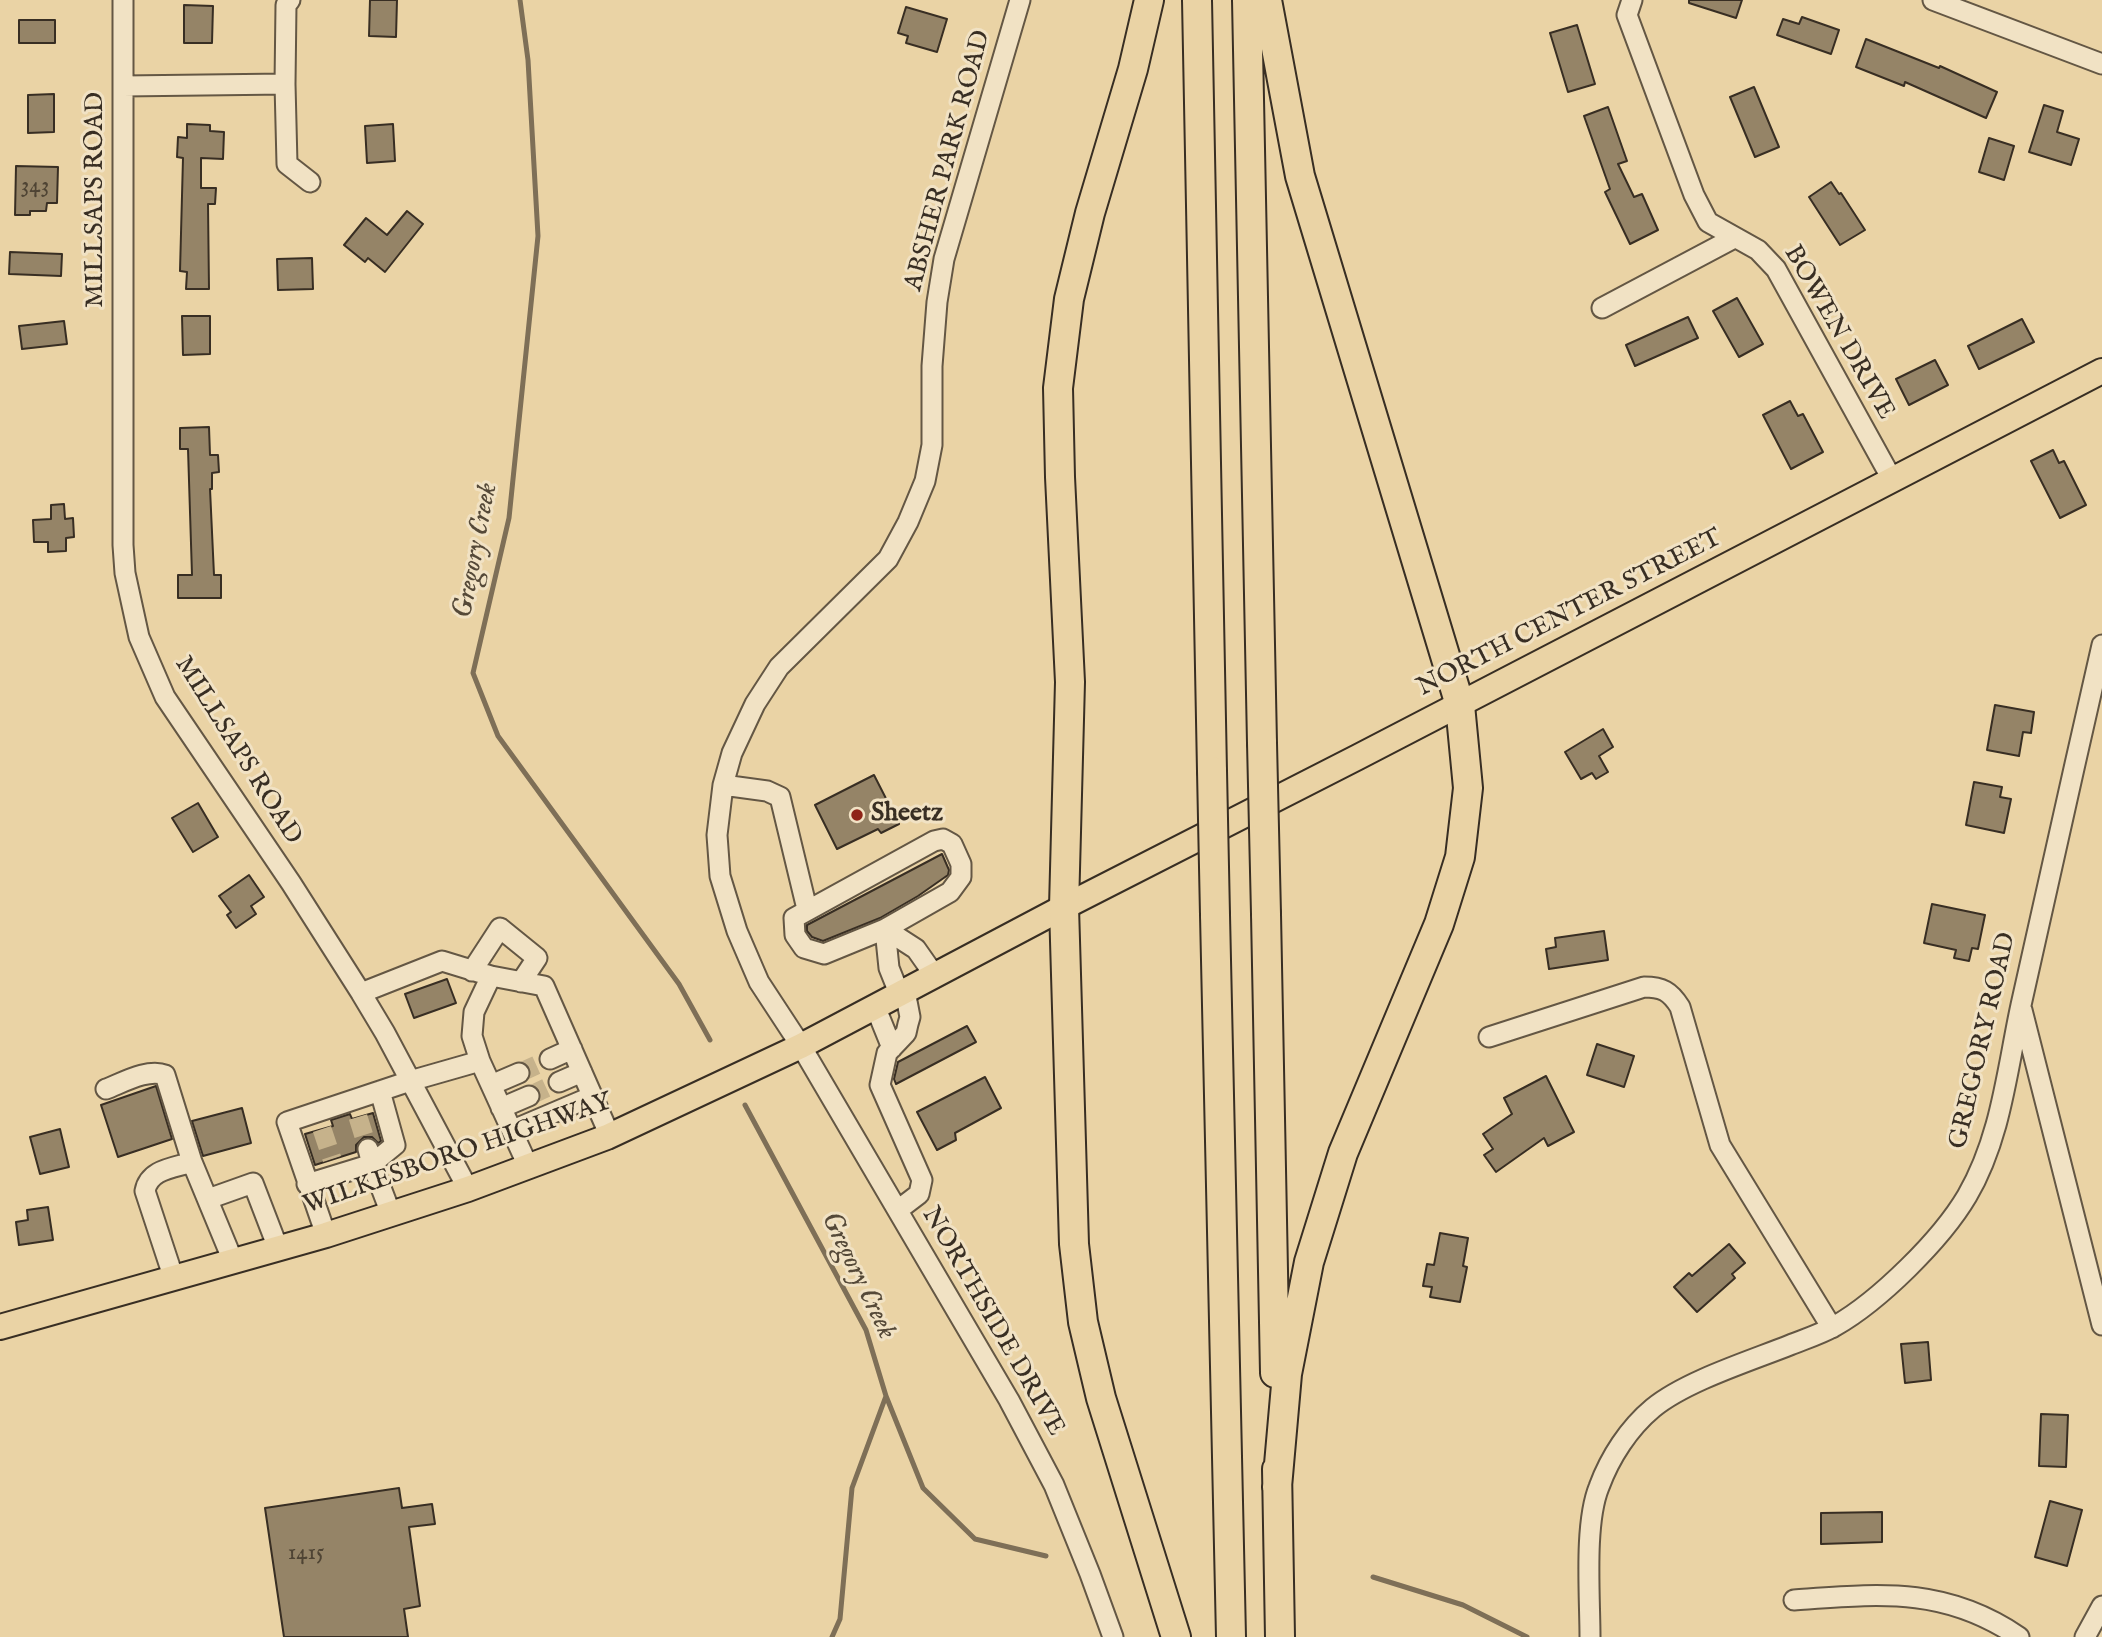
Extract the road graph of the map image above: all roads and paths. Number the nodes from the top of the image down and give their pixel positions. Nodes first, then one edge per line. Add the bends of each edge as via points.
1 (123, 0) edge
2 (290, 0) edge
3 (1020, 0) edge
4 (1149, 0) edge
5 (1198, 0) edge
6 (1247, 0) edge
7 (1267, 0) edge
8 (1632, 0) edge
9 (1933, 0) edge
10 (2102, 64) edge
11 (285, 84) junction
12 (123, 86) junction
13 (310, 182) dead end
14 (1734, 238) junction
15 (1602, 308) dead end
16 (2102, 372) edge
17 (1893, 481) junction
18 (2102, 645) edge
19 (1460, 705) junction
20 (723, 785) junction
21 (1064, 907) junction
22 (807, 909) junction
23 (885, 929) junction
24 (482, 974) junction
25 (935, 976) junction
26 (521, 982) junction
27 (902, 992) junction
28 (361, 993) junction
29 (875, 1006) junction
30 (2021, 1006) junction
31 (1489, 1037) dead end
32 (801, 1045) junction
33 (892, 1048) junction
34 (572, 1049) junction
35 (550, 1059) tunnel mouth
36 (480, 1061) junction
37 (582, 1072) junction
38 (519, 1073) tunnel mouth
39 (410, 1081) junction
40 (559, 1082) tunnel mouth
41 (491, 1085) junction
42 (106, 1089) dead end
43 (380, 1091) junction
44 (529, 1096) tunnel mouth
45 (593, 1096) junction
46 (501, 1108) junction
47 (513, 1130) junction
48 (610, 1136) junction
49 (370, 1156) junction
50 (192, 1162) junction
51 (528, 1167) junction
52 (307, 1184) junction
53 (468, 1189) junction
54 (208, 1199) junction
55 (898, 1210) junction
56 (391, 1214) junction
57 (326, 1235) junction
58 (278, 1248) junction
59 (233, 1261) junction
60 (174, 1279) junction
61 (2102, 1325) edge
62 (0, 1327) edge
63 (1832, 1328) junction
64 (1277, 1487) junction
65 (1794, 1600) dead end
66 (2102, 1606) edge
67 (1112, 1637) edge
68 (1176, 1637) edge
69 (1231, 1637) edge
70 (1280, 1637) edge
71 (1590, 1637) edge
72 (2018, 1637) edge
73 (2085, 1637) edge

1 - 12 street, MILLSAPS ROAD
2 - 11 street via 286,5
3 - 20 street, ABSHER PARK ROAD via 944,259 932,366 932,445 925,481 888,559 779,667 755,704
4 - 21 highway via 1069,299 1058,387 1070,682
5 - 69 highway, bridge
6 - 64 highway, bridge
7 - 19 highway via 1300,176
8 - 14 street, BOWEN DRIVE via 1628,15 1694,195 1709,222
9 - 10 street
11 - 12 street
11 - 13 street via 287,164
12 - 28 street, MILLSAPS ROAD via 123,545 139,637 165,697
14 - 15 street
14 - 17 street, BOWEN DRIVE via 1758,250 1776,269
16 - 17 main road, NORTH CENTER STREET
17 - 19 main road, NORTH CENTER STREET
18 - 30 street, GREGORY ROAD
19 - 21 main road, NORTH CENTER STREET
19 - 64 highway via 1468,788 1460,857 1439,924 1343,1153 1308,1262 1287,1374
20 - 22 street via 780,797
20 - 32 street, ABSHER PARK ROAD via 717,835 720,876 733,920 759,982
21 - 25 main road, WILKESBORO HIGHWAY
21 - 68 highway via 1074,1244 1083,1322 1101,1398
22 - 23 street via 794,918 795,935 804,948 824,954
22 - 23 street via 934,841 952,844 961,877 950,892
23 - 25 street via 916,949
23 - 27 street via 890,968
24 - 26 street
24 - 26 street via 500,928 537,958
24 - 28 street via 442,961
24 - 36 street via 472,1036
25 - 27 main road, WILKESBORO HIGHWAY
26 - 34 street via 544,986
27 - 29 main road, WILKESBORO HIGHWAY
27 - 33 street via 910,1017 906,1034
28 - 39 street, MILLSAPS ROAD
29 - 32 main road, WILKESBORO HIGHWAY
29 - 33 street
30 - 61 street
30 - 63 street, GREGORY ROAD via 2000,1112 1987,1156 1966,1197 1891,1284
31 - 63 street via 1644,987 1659,987 1672,994 1680,1007 1720,1145
32 - 48 main road, WILKESBORO HIGHWAY
32 - 55 street, NORTHSIDE DRIVE
33 - 55 street via 880,1085 922,1180 919,1194
34 - 35 street
34 - 37 street
36 - 39 street
36 - 41 street
37 - 40 street
37 - 45 street
38 - 41 street
39 - 43 street
39 - 53 street, MILLSAPS ROAD
41 - 46 street
42 - 50 street via 142,1075 165,1074
43 - 49 street via 395,1145
43 - 52 street via 356,1109 319,1120 287,1122
44 - 46 street
45 - 47 street
45 - 48 street
46 - 47 street
47 - 51 street
48 - 51 main road, WILKESBORO HIGHWAY
49 - 52 street via 335,1167
49 - 56 street
50 - 54 street
50 - 60 street via 153,1175 145,1191
51 - 53 main road, WILKESBORO HIGHWAY
52 - 57 street
53 - 56 main road, WILKESBORO HIGHWAY
54 - 58 street via 253,1183
54 - 59 street
55 - 67 street, NORTHSIDE DRIVE via 1054,1485
56 - 57 main road, WILKESBORO HIGHWAY
57 - 58 main road, WILKESBORO HIGHWAY
58 - 59 main road, WILKESBORO HIGHWAY
59 - 60 main road, WILKESBORO HIGHWAY
60 - 62 main road, WILKESBORO HIGHWAY
63 - 71 street, GREGORY ROAD via 1697,1383 1654,1408 1620,1444 1598,1489 1590,1538
64 - 70 highway
65 - 72 street via 1921,1597 1969,1610
66 - 73 street

